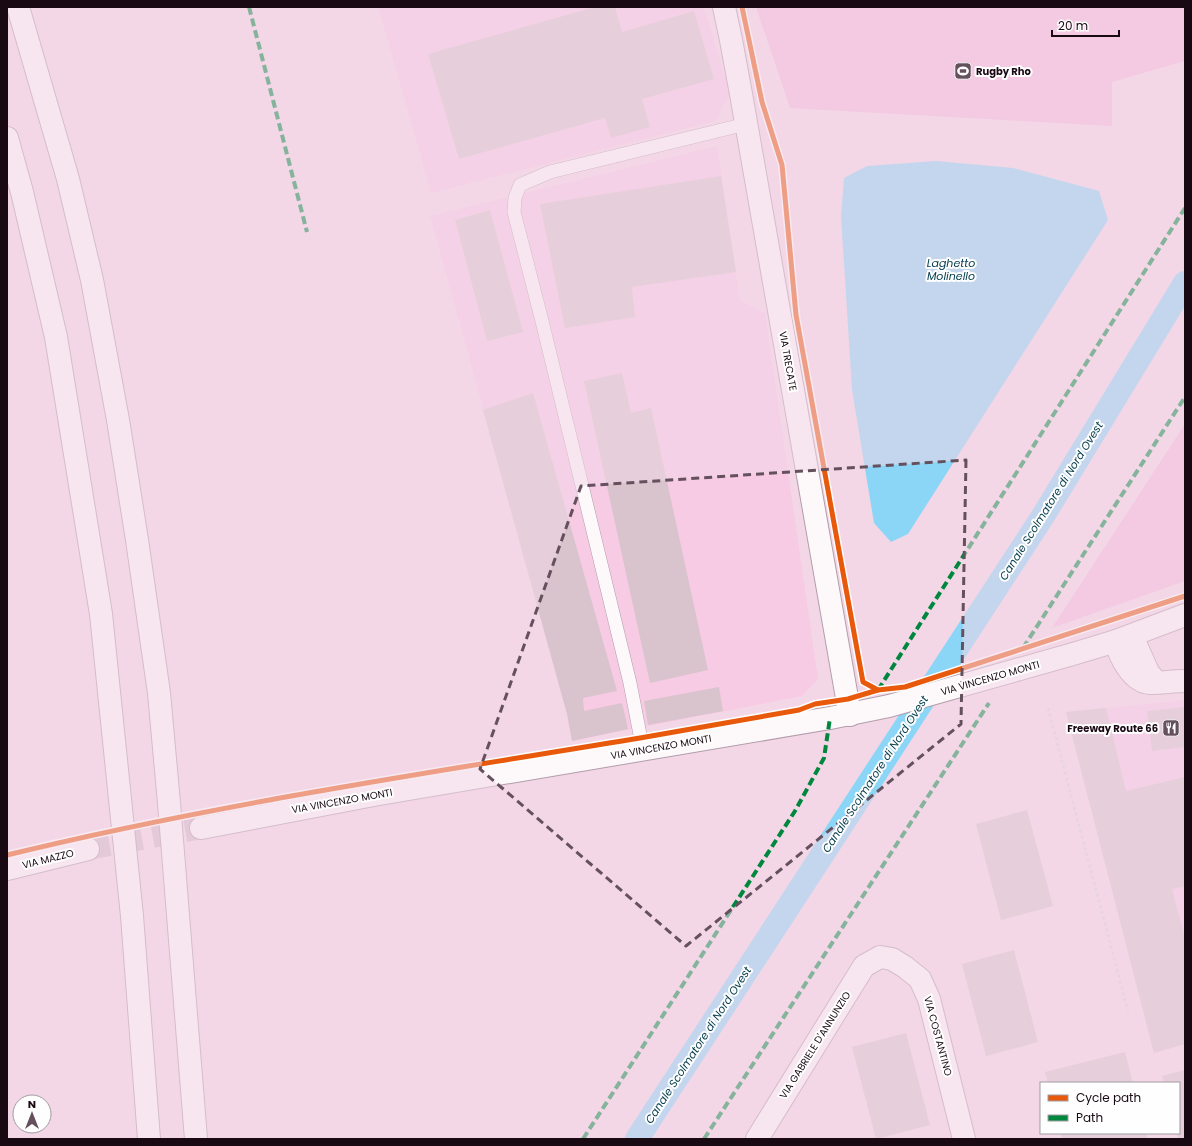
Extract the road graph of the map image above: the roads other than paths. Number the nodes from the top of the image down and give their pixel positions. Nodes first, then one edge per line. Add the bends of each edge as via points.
1 (18, 7) edge
2 (724, 7) edge
3 (746, 124) junction
4 (7, 138) edge
5 (1185, 615) edge
6 (1124, 638) junction
7 (1185, 681) edge
8 (850, 715) junction
9 (643, 750) junction
10 (201, 828) tunnel mouth
11 (88, 849) tunnel mouth
12 (7, 869) edge
13 (880, 957) joint
14 (149, 1139) edge
15 (196, 1139) edge
16 (757, 1139) edge
17 (964, 1139) edge

1 - 15 main road via 68,179 92,280 137,540 159,693
2 - 3 main road, VIA TRECATE
3 - 8 main road, VIA TRECATE
3 - 9 lane via 550,172 520,185 515,198 514,212 628,675
4 - 14 main road via 56,337 101,614 131,908
5 - 6 main road, VIA VINCENZO MONTI
6 - 7 main road via 1122,661 1139,679 1149,683
6 - 8 main road, VIA VINCENZO MONTI
8 - 9 main road, VIA VINCENZO MONTI
9 - 10 main road, VIA VINCENZO MONTI via 379,794
11 - 12 main road, VIA MAZZO
13 - 16 main road, VIA GABRIELE D'ANNUNZIO via 864,966
13 - 17 main road, VIA COSTANTINO via 892,959 920,979 929,999

